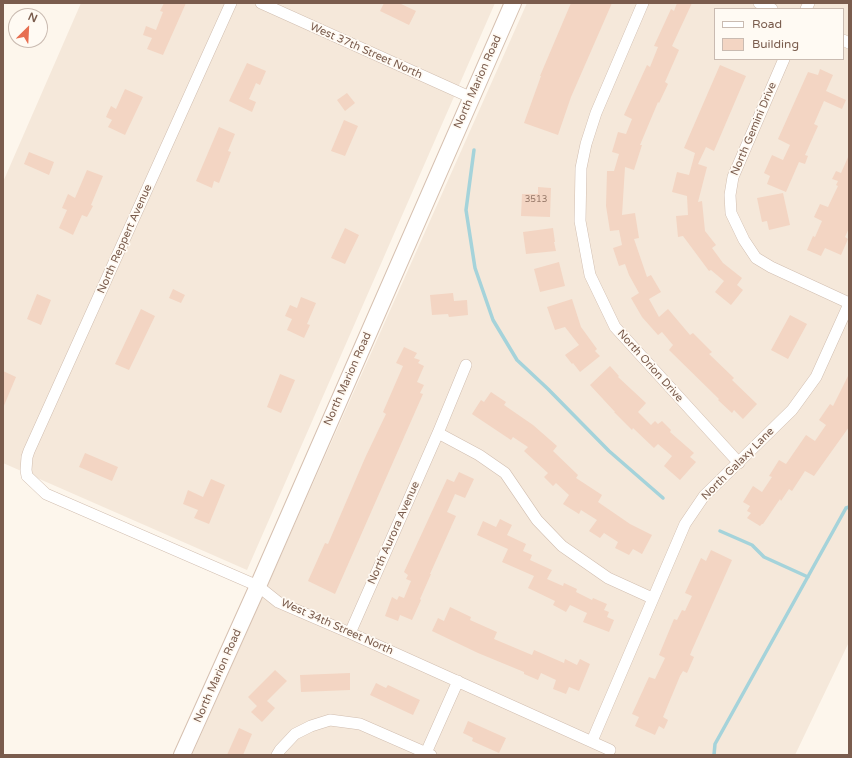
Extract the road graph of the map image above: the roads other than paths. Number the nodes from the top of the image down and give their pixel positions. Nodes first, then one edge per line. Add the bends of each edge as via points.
1 (232, 3) edge
2 (260, 3) edge
3 (513, 3) edge
4 (643, 3) edge
5 (759, 3) edge
6 (770, 8) edge
7 (784, 60) edge
8 (472, 98) junction
9 (849, 303) edge
10 (466, 365) dead end
11 (438, 434) junction
12 (738, 463) junction
13 (27, 476) joint
14 (258, 586) junction
15 (652, 598) junction
16 (350, 633) junction
17 (458, 681) junction
18 (592, 742) junction
19 (610, 750) dead end
20 (427, 754) edge
21 (182, 755) edge
22 (277, 755) edge

1 - 13 street, North Reppert Avenue via 29,451
2 - 8 street, West 37th Street North
3 - 8 main road, North Marion Road
4 - 12 street, North Orion Drive via 596,113 581,168 580,220 590,275 615,327
5 - 6 street
7 - 9 street, North Gemini Drive via 733,177 731,213 756,258
8 - 14 main road, North Marion Road
9 - 12 street, North Galaxy Lane via 816,377 792,410
10 - 11 street, North Aurora Avenue
11 - 15 street via 479,455 505,473 538,520 562,546 608,578
11 - 16 street, North Aurora Avenue
12 - 15 street, North Galaxy Lane via 704,496 685,524
13 - 14 street, West 34th Street North via 46,494
14 - 16 street, West 34th Street North via 278,602
14 - 21 main road, North Marion Road
15 - 18 street, North Galaxy Lane
16 - 17 street, West 34th Street North
17 - 18 street, West 34th Street North
17 - 20 street
18 - 19 street, West 34th Street North
20 - 22 street via 360,724 330,720 295,734

